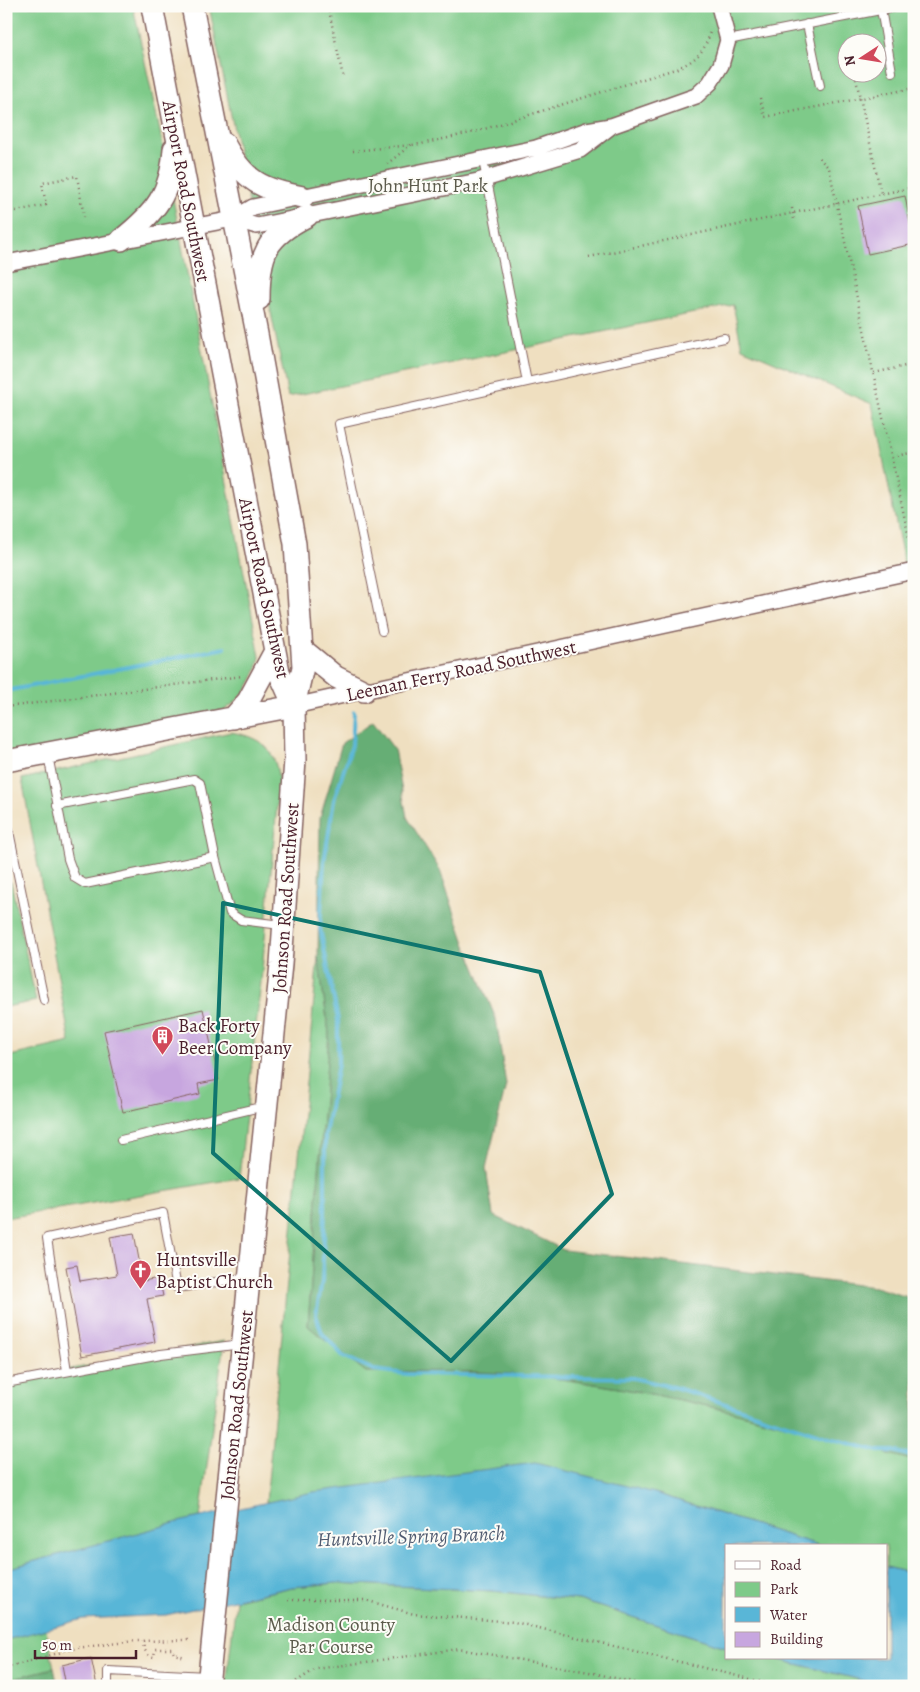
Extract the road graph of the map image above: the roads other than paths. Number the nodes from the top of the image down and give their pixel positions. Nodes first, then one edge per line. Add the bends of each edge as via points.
1 (152, 6) edge
2 (192, 6) edge
3 (719, 6) edge
4 (901, 6) edge
5 (882, 10) junction
6 (807, 24) junction
7 (728, 40) junction
8 (892, 72) dead end
9 (820, 86) dead end
10 (213, 117) junction
11 (175, 126) junction
12 (611, 126) junction
13 (483, 160) junction
14 (487, 179) junction
15 (305, 207) junction
16 (214, 223) junction
17 (120, 240) junction
18 (6, 263) edge
19 (257, 334) junction
20 (724, 338) dead end
21 (527, 382) junction
22 (914, 571) edge
23 (382, 631) dead end
24 (302, 649) junction
25 (275, 651) junction
26 (364, 691) junction
27 (294, 706) junction
28 (233, 718) junction
29 (48, 753) junction
30 (6, 761) edge
31 (57, 806) junction
32 (6, 817) edge
33 (215, 856) junction
34 (284, 925) junction
35 (44, 1000) dead end
36 (266, 1106) junction
37 (121, 1140) dead end
38 (249, 1278) junction
39 (242, 1344) junction
40 (67, 1371) junction
41 (6, 1383) edge
42 (209, 1681) edge
43 (108, 1686) edge

1 - 11 street, Airport Road Southwest
2 - 10 street, Airport Road Southwest
3 - 7 street
4 - 5 lane
5 - 6 lane
5 - 8 lane
6 - 7 lane
6 - 9 lane
7 - 12 street via 721,65 710,83 696,96
10 - 15 street via 237,166 262,187
10 - 16 street, Airport Road Southwest
11 - 16 street, Airport Road Southwest
11 - 17 street via 169,185 157,208
12 - 13 street
12 - 14 street via 580,150
13 - 14 lane
13 - 15 street
14 - 15 street
14 - 21 lane
15 - 16 street via 257,226
15 - 19 street via 272,241 264,254 259,271
16 - 17 street
16 - 19 street, Airport Road Southwest
16 - 25 street, Airport Road Southwest
17 - 18 street
19 - 24 street, Airport Road Southwest via 295,544
20 - 21 lane
21 - 23 lane via 339,424
22 - 26 street, Leeman Ferry Road Southwest
24 - 26 street via 336,677
24 - 27 street, Airport Road Southwest via 303,667
25 - 27 street, Airport Road Southwest via 279,672
25 - 28 street via 248,700
26 - 27 street, Leeman Ferry Road Southwest
27 - 28 street, Leeman Ferry Road Southwest
27 - 34 street, Johnson Road Southwest via 295,760
28 - 29 street, Leeman Ferry Road Southwest
29 - 30 street, Leeman Ferry Road Southwest
29 - 31 lane
31 - 33 lane via 68,858 75,878 84,884
31 - 33 lane via 194,779 200,783
32 - 35 lane
33 - 34 lane via 230,913 241,920
34 - 36 street, Johnson Road Southwest
36 - 37 lane
36 - 38 street, Johnson Road Southwest
38 - 39 street, Johnson Road Southwest
38 - 40 lane via 177,1288 163,1213 47,1238
39 - 40 lane
39 - 42 street, Johnson Road Southwest
40 - 41 lane
42 - 43 lane via 108,1671

